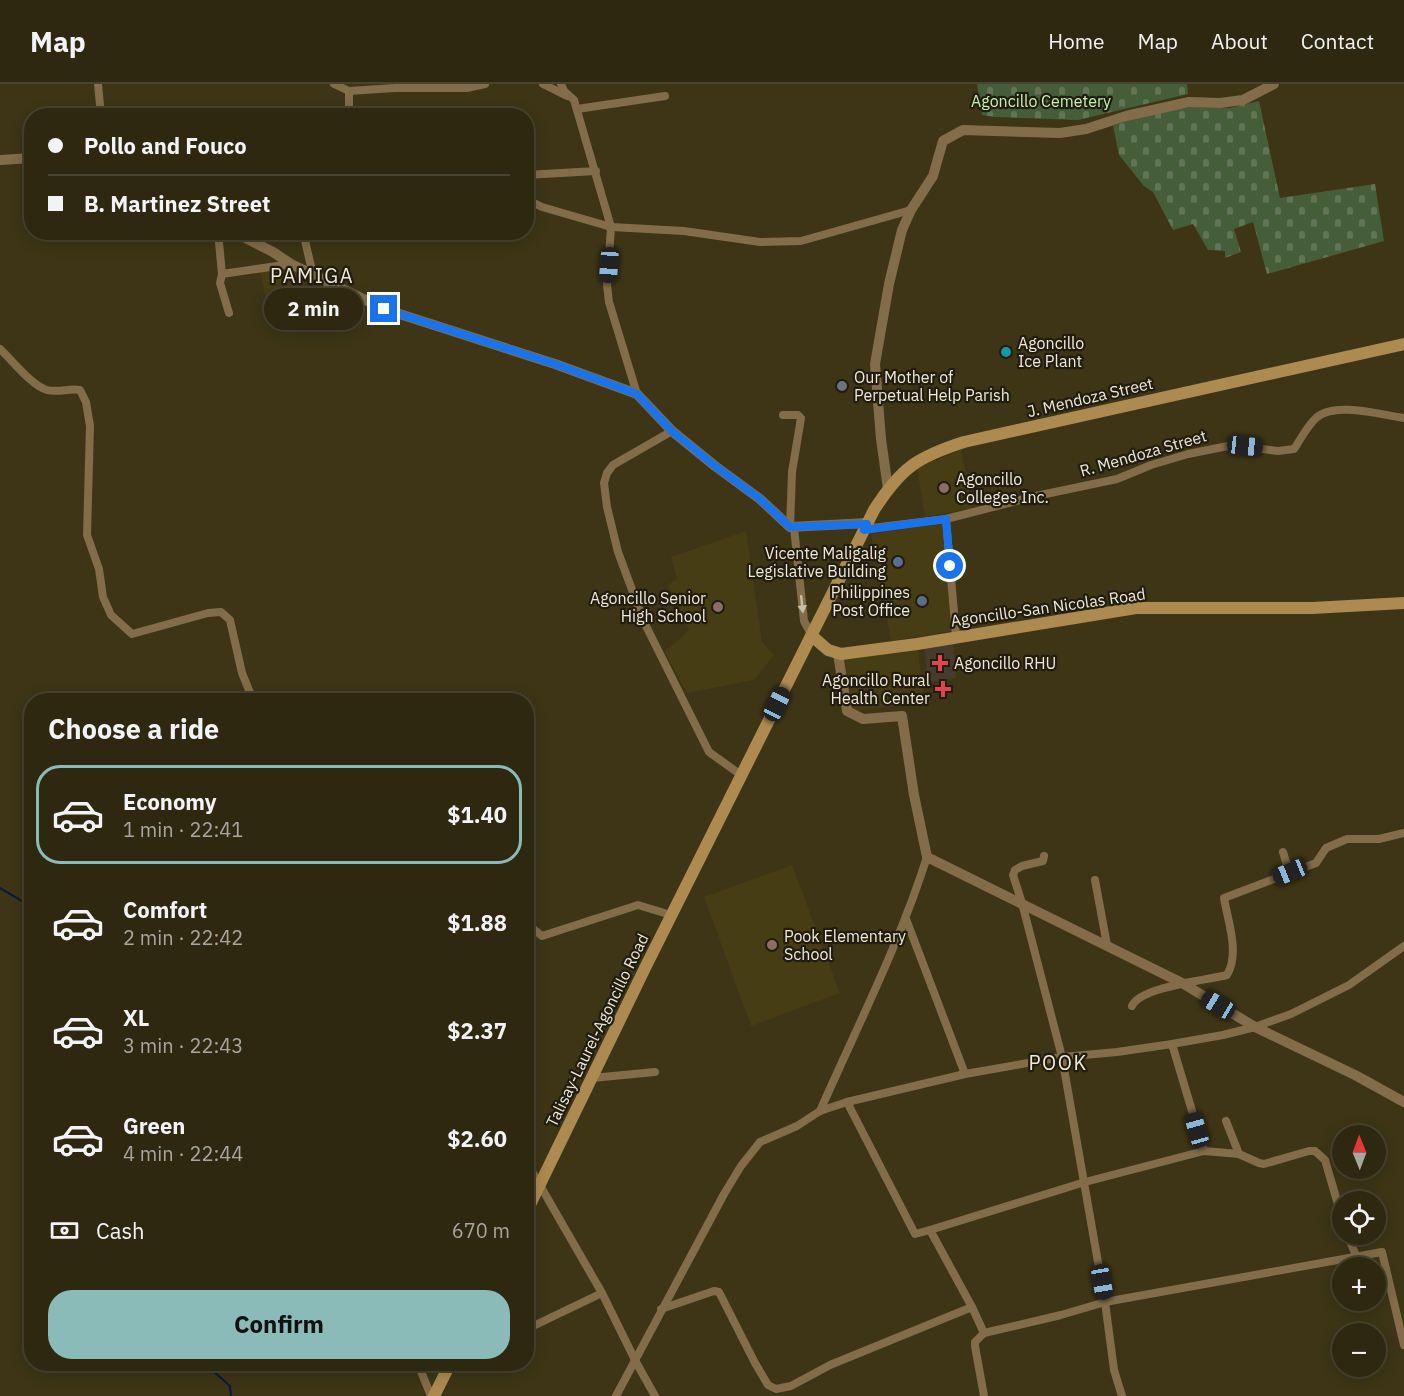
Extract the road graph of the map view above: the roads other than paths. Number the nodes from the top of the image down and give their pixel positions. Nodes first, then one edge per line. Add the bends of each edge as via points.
1 (98, 84) edge
2 (334, 84) edge
3 (485, 84) edge
4 (543, 84) edge
5 (561, 84) edge
6 (1274, 84) edge
7 (349, 91) junction
8 (665, 96) dead end
9 (576, 105) junction
10 (100, 108) edge
11 (349, 108) edge
12 (24, 158) edge
13 (0, 160) edge
14 (596, 171) junction
15 (534, 175) edge
16 (534, 203) edge
17 (911, 210) junction
18 (611, 227) junction
19 (219, 240) edge
20 (250, 240) edge
21 (305, 240) edge
22 (291, 264) junction
23 (222, 274) junction
24 (313, 275) junction
25 (229, 313) dead end
26 (1404, 344) edge
27 (0, 349) edge
28 (637, 394) junction
29 (783, 415) dead end
30 (1404, 418) edge
31 (672, 431) junction
32 (888, 489) junction
33 (946, 519) junction
34 (866, 526) junction
35 (792, 527) junction
36 (1404, 603) edge
37 (812, 636) junction
38 (956, 636) junction
39 (838, 654) junction
40 (250, 693) edge
41 (741, 775) junction
42 (1404, 833) edge
43 (1283, 852) dead end
44 (1044, 856) dead end
45 (927, 857) junction
46 (699, 861) joint
47 (1290, 872) junction
48 (1095, 880) dead end
49 (1022, 903) junction
50 (672, 915) junction
51 (906, 919) junction
52 (534, 930) edge
53 (1107, 945) junction
54 (1404, 946) edge
55 (1182, 982) junction
56 (1132, 1006) dead end
57 (1255, 1027) junction
58 (1172, 1044) junction
59 (1062, 1057) junction
60 (655, 1072) dead end
61 (965, 1074) junction
62 (592, 1078) junction
63 (847, 1102) junction
64 (1404, 1102) edge
65 (820, 1111) junction
66 (1226, 1121) dead end
67 (1204, 1151) junction
68 (1239, 1154) junction
69 (534, 1175) edge
70 (1085, 1182) junction
71 (540, 1186) junction
72 (1334, 1191) edge
73 (534, 1198) edge
74 (930, 1230) junction
75 (1361, 1257) edge
76 (1383, 1257) edge
77 (1332, 1262) edge
78 (1386, 1266) edge
79 (602, 1293) junction
80 (1105, 1302) junction
81 (972, 1307) junction
82 (662, 1309) junction
83 (534, 1326) edge
84 (984, 1333) junction
85 (1404, 1345) edge
86 (636, 1362) junction
87 (421, 1371) edge
88 (446, 1371) edge
89 (432, 1396) edge
90 (616, 1396) edge
91 (655, 1396) edge
92 (984, 1396) edge
93 (1122, 1396) edge

1 - 10 street
2 - 7 street
3 - 7 street via 467,88
4 - 9 street
5 - 9 street
6 - 17 street via 1243,100 1189,102 1060,133 963,130 942,141 933,176
7 - 11 street
8 - 9 street
9 - 14 street
12 - 13 street
14 - 15 street
14 - 18 street
16 - 18 street
17 - 18 street via 801,241 760,242 684,231
17 - 32 street via 894,263 875,364
18 - 28 street via 609,302
19 - 23 street
20 - 22 street
21 - 24 street
22 - 23 street
22 - 24 street
23 - 25 street via 220,284
24 - 28 street via 384,309
26 - 32 main road, J. Mendoza Street via 964,442 918,460
27 - 40 street via 45,390 80,390 86,402 90,426 87,535 111,615 132,634 221,612 230,620
28 - 31 street
29 - 35 street via 801,417 792,471
30 - 33 street, R. Mendoza Street via 1330,410 1316,418 1294,449 1278,451 1233,445 1188,454 1117,479
31 - 35 street
31 - 41 street via 613,465 604,483 607,507 618,552 644,622 693,723 709,752
32 - 34 main road, J. Mendoza Street
33 - 34 street, R. Mendoza Street
33 - 38 street
34 - 35 street, R. Mendoza Street
34 - 37 main road, J. Mendoza Street
35 -> 37 street via 804,621
36 - 38 main road, Agoncillo-San Nicolas Road via 1312,608 1136,608
37 - 39 main road
37 - 41 main road, J. Mendoza Street
38 - 39 main road, Agoncillo-San Nicolas Road
39 - 45 street via 847,711 863,719 902,716
41 - 46 main road, J. Mendoza Street
42 - 47 street via 1379,839 1347,839 1326,849 1316,863
43 - 47 street
44 - 49 street via 1043,861 1014,870
45 - 49 street
45 - 51 street
46 - 50 main road, Talisay-Laurel-Agoncillo Road
47 - 55 street via 1224,898 1232,966 1227,975
48 - 53 street
49 - 53 street
49 - 59 street
50 - 52 street via 638,905 542,936
50 - 62 main road, Talisay-Laurel-Agoncillo Road
51 - 61 street
51 - 65 street
53 - 55 street
54 - 57 street via 1349,985
55 - 56 street via 1137,998
55 - 57 street
57 - 58 street
57 - 64 street
58 - 59 street
58 - 67 street
59 - 61 street
59 - 70 street
60 - 62 street
61 - 63 street
62 - 71 main road, Talisay-Laurel-Agoncillo Road
63 - 65 street
63 - 74 street via 915,1234
65 - 82 street via 760,1142 747,1158
66 - 68 street
67 - 68 street
67 - 70 street
68 - 72 street via 1264,1164 1309,1151 1319,1154 1325,1160
69 - 71 street
70 - 74 street
70 - 80 street
71 - 73 main road, Talisay-Laurel-Agoncillo Road
71 - 79 street
74 - 81 street
75 - 76 street via 1382,1252
77 - 80 street
78 - 85 street
79 - 83 street
79 - 86 street
80 - 84 street
80 - 93 street via 1114,1370
81 - 82 street via 830,1365 791,1386 776,1389 768,1385 754,1363 719,1292
81 - 84 street
82 - 86 street
84 - 92 street via 975,1346
86 - 90 street
86 - 91 street
87 - 89 street
88 - 89 main road

